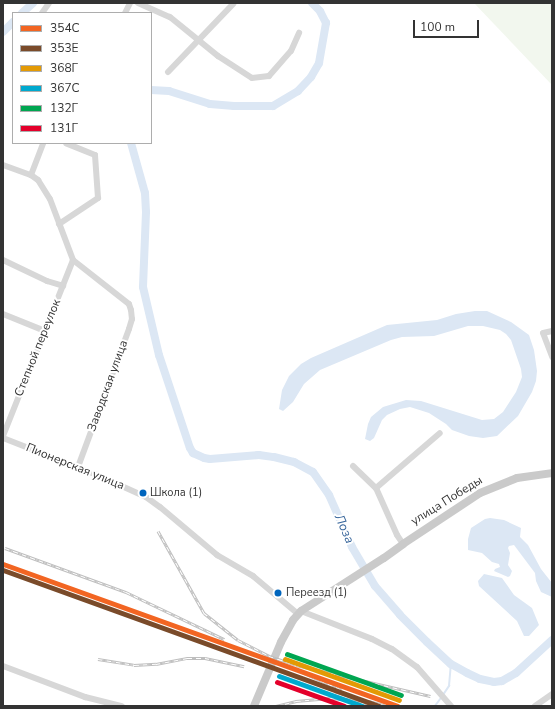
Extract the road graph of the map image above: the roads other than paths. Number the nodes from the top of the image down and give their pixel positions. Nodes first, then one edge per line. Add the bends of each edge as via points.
1 (49, 3) edge
2 (130, 3) edge
3 (138, 3) edge
4 (234, 3) edge
5 (43, 12) edge
6 (126, 12) edge
7 (299, 33) dead end
8 (199, 41) junction
9 (168, 72) dead end
10 (43, 144) edge
11 (68, 144) edge
12 (3, 165) edge
13 (31, 175) junction
14 (59, 224) junction
15 (3, 260) edge
16 (73, 260) junction
17 (63, 286) junction
18 (3, 314) edge
19 (45, 331) junction
20 (552, 331) edge
21 (552, 357) edge
22 (440, 432) dead end
23 (3, 437) edge
24 (353, 466) dead end
25 (78, 467) junction
26 (552, 473) edge
27 (376, 488) junction
28 (403, 544) junction
29 (299, 613) junction
30 (3, 666) edge
31 (552, 694) edge
32 (122, 706) edge
33 (254, 706) edge
34 (451, 706) edge
35 (535, 706) edge

1 - 5 street
2 - 6 street
3 - 8 street via 170,17
4 - 8 street
7 - 8 street via 291,51 269,76 252,78
8 - 9 street
10 - 13 street
11 - 14 street via 95,155 98,198
12 - 13 street
13 - 14 street via 50,199
14 - 16 street
15 - 17 street
16 - 17 street, Степной переулок
16 - 25 street, Заводская улица via 129,304 132,319
17 - 19 street, Степной переулок
18 - 19 street
19 - 23 street, Степной переулок
20 - 21 street via 543,333
22 - 27 street
23 - 25 street, Пионерская улица
24 - 27 street
25 - 29 street, Пионерская улица via 128,488 160,507 210,550 253,576
26 - 28 main road, улица Победы via 517,478 480,493
27 - 28 street
28 - 29 main road, улица Победы
29 - 33 main road via 281,642
29 - 34 street, Пионерская улица via 372,639 392,649 417,667
30 - 32 street via 85,697
31 - 35 street

